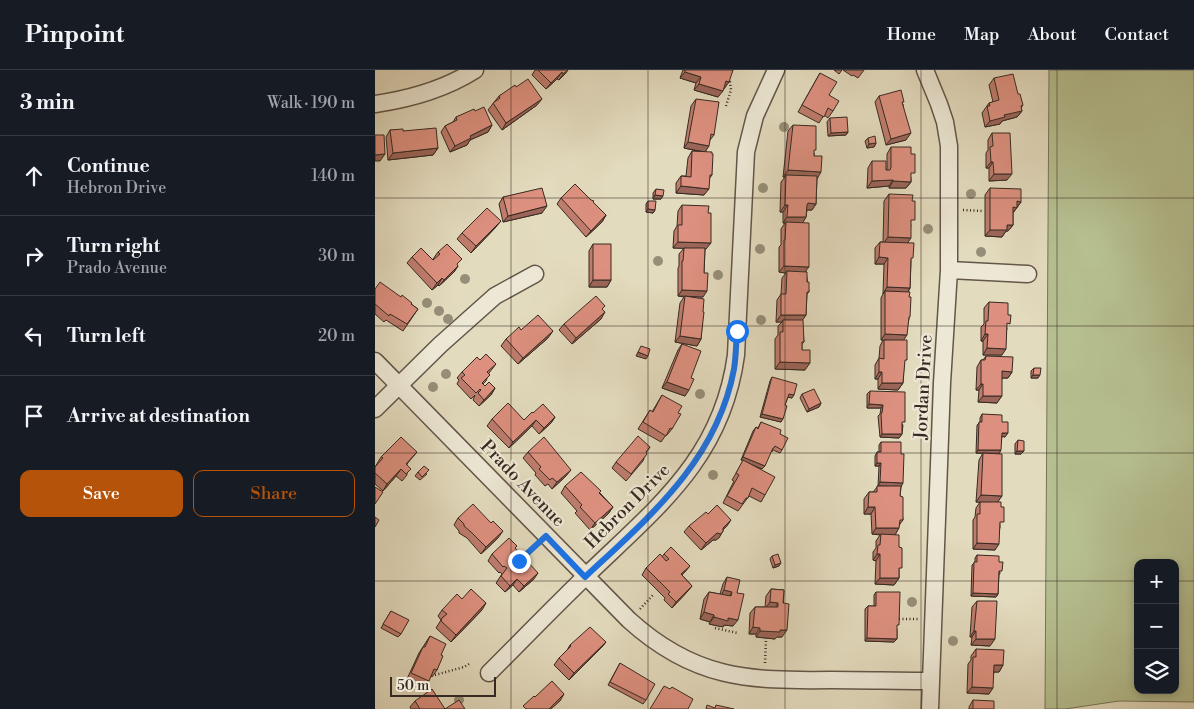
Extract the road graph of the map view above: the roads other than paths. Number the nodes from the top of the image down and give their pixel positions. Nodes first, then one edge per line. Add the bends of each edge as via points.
1 (475, 70) edge
2 (776, 70) edge
3 (925, 70) edge
4 (375, 104) edge
5 (949, 270) junction
6 (535, 274) dead end
7 (1028, 274) dead end
8 (375, 361) edge
9 (399, 385) junction
10 (375, 409) edge
11 (585, 577) junction
12 (489, 673) dead end
13 (931, 681) junction
14 (930, 709) edge

1 - 4 street via 431,91
2 - 11 street, Hebron Drive via 755,116 746,152 736,355 725,402 711,437 686,476 661,505
3 - 5 street, Jordan Drive via 939,104 949,146
5 - 7 street
5 - 13 street, Jordan Drive
6 - 9 street via 495,296
8 - 9 street, Prado Avenue
9 - 10 street
9 - 11 street, Prado Avenue
11 - 12 street, Hebron Drive
11 - 13 street, Prado Avenue via 656,643 703,667 763,680
13 - 14 street, Jordan Drive

